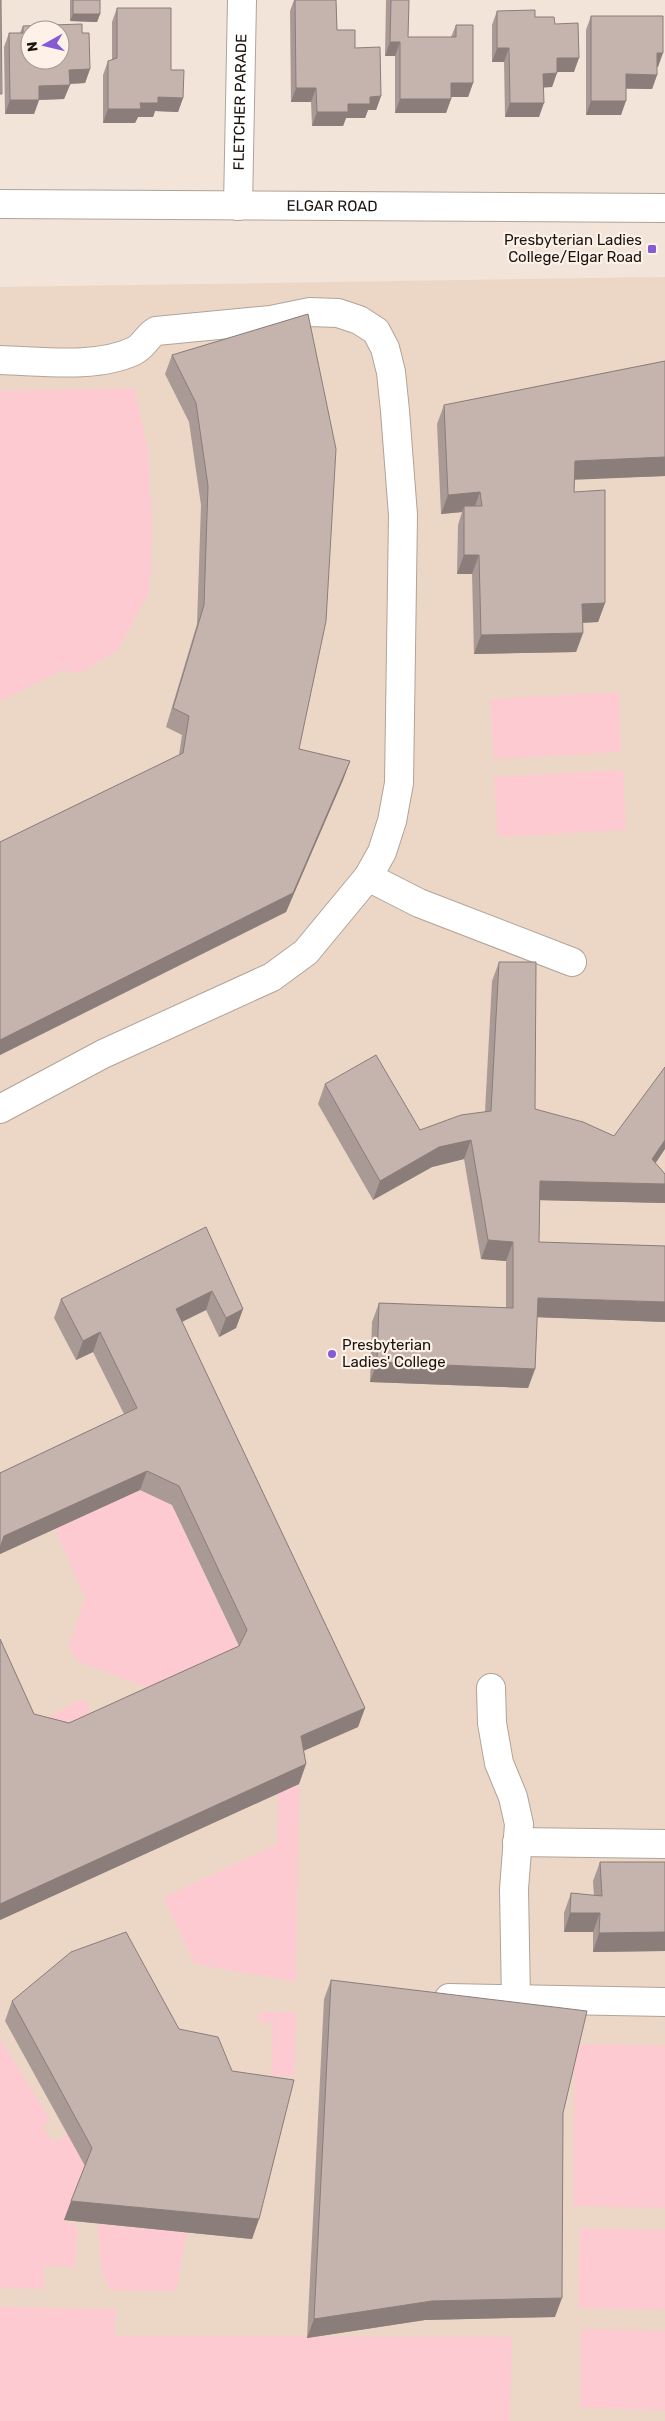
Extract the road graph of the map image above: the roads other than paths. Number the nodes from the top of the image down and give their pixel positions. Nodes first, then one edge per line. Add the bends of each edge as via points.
1 (242, 0) edge
2 (0, 204) edge
3 (238, 206) junction
4 (665, 208) edge
5 (0, 360) edge
6 (368, 877) junction
7 (572, 962) dead end
8 (0, 1108) edge
9 (491, 1688) dead end
10 (517, 1842) junction
11 (665, 1844) edge
12 (424, 1997) edge
13 (516, 1999) junction
14 (665, 2002) edge

1 - 3 main road, FLETCHER PARADE
2 - 3 main road, ELGAR ROAD
3 - 4 main road, ELGAR ROAD
5 - 6 main road via 78,362 123,356 143,346 150,334 156,331 271,320 310,312 338,313 359,320 376,331 385,348 391,372 403,515 401,741 399,783 392,821 382,852
6 - 7 main road via 420,903
6 - 8 main road via 306,952 272,977 103,1054
9 - 10 main road via 492,1723 499,1763 513,1797 518,1824
10 - 11 main road
10 - 13 main road via 514,1889
12 - 13 main road
13 - 14 main road

